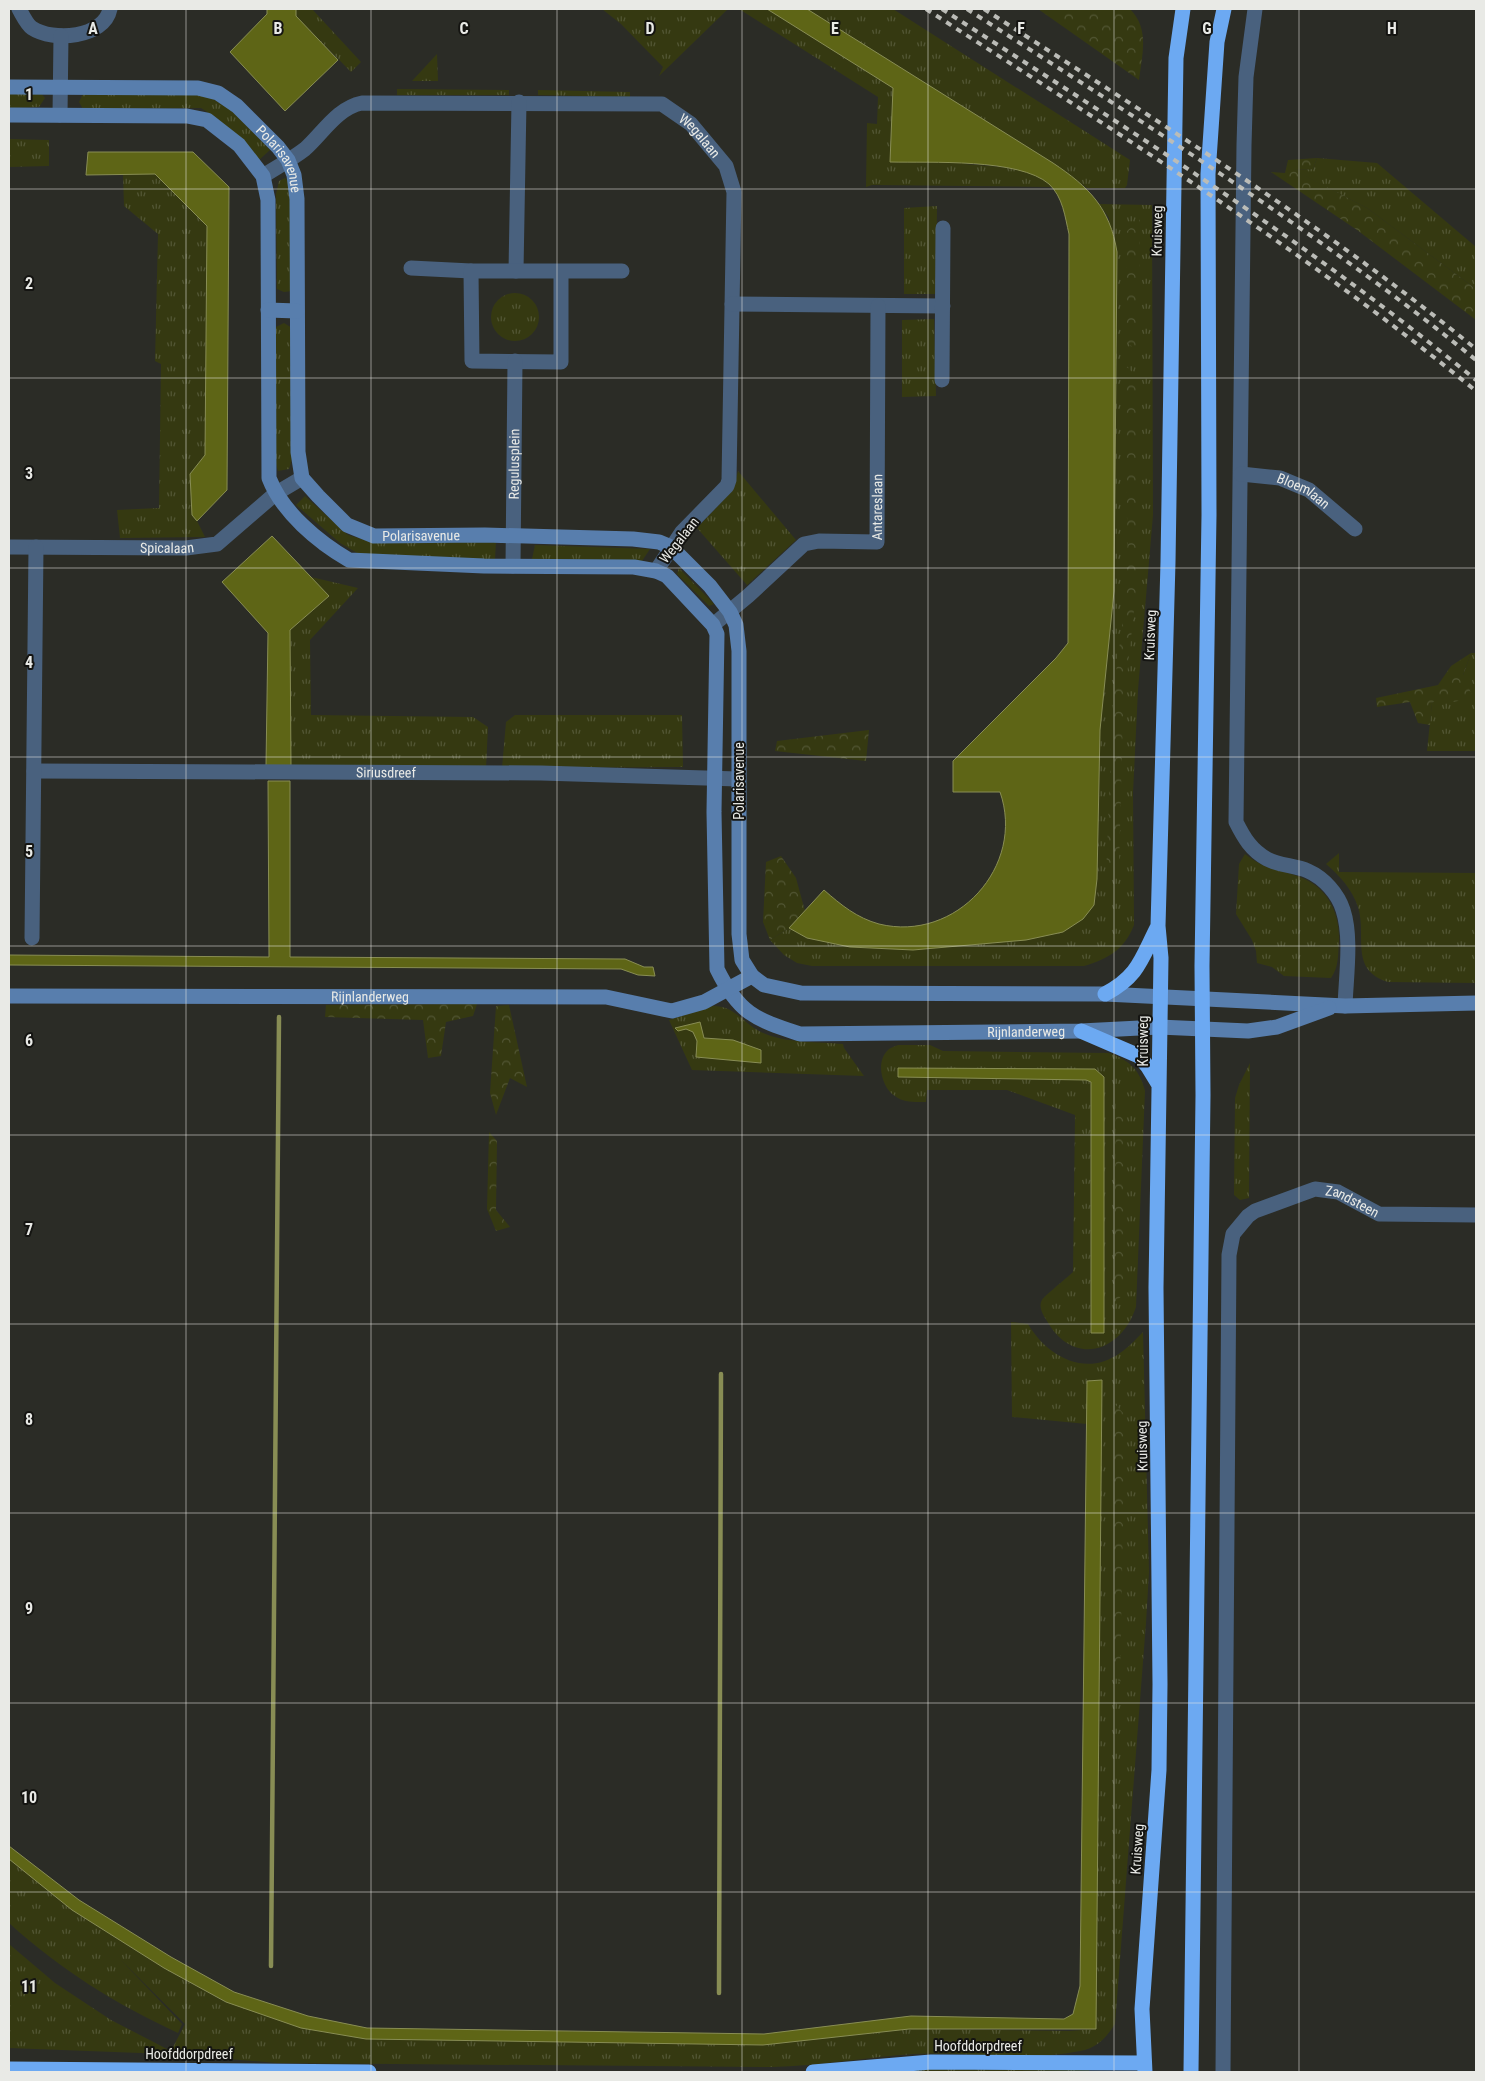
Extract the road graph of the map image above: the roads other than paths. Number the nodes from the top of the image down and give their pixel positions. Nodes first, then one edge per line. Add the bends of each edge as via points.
1 (19, 9) edge
2 (110, 9) edge
3 (1183, 9) edge
4 (1224, 9) edge
5 (1255, 9) edge
6 (61, 36) junction
7 (9, 87) edge
8 (61, 87) junction
9 (519, 102) junction
10 (9, 115) edge
11 (60, 115) junction
12 (288, 160) junction
13 (263, 176) junction
14 (943, 228) dead end
15 (411, 268) dead end
16 (471, 271) junction
17 (516, 271) junction
18 (561, 271) junction
19 (622, 271) dead end
20 (732, 304) junction
21 (878, 306) junction
22 (943, 306) junction
23 (268, 310) junction
24 (297, 311) junction
25 (515, 361) junction
26 (942, 380) dead end
27 (1242, 474) junction
28 (302, 478) junction
29 (276, 494) junction
30 (1355, 529) dead end
31 (513, 537) junction
32 (9, 547) edge
33 (36, 547) junction
34 (671, 547) junction
35 (513, 566) junction
36 (656, 571) junction
37 (730, 612) junction
38 (713, 624) junction
39 (34, 771) junction
40 (715, 779) junction
41 (738, 779) junction
42 (1158, 926) junction
43 (32, 938) dead end
44 (752, 976) junction
45 (728, 991) junction
46 (1104, 994) junction
47 (9, 996) edge
48 (1160, 996) junction
49 (1202, 998) junction
50 (1476, 1003) edge
51 (1340, 1006) junction
52 (1159, 1027) junction
53 (1202, 1029) junction
54 (1081, 1031) junction
55 (1160, 1086) junction
56 (1476, 1215) edge
57 (1144, 2068) edge
58 (9, 2069) edge
59 (369, 2072) edge
60 (813, 2072) edge
61 (1191, 2072) edge
62 (1224, 2072) edge

1 - 6 street via 32,28
2 - 6 street via 93,31
3 - 42 highway, Kruisweg via 1176,58
4 - 49 highway via 1217,42 1208,174 1209,515
5 - 27 street via 1246,87
6 - 8 street
7 - 8 street, Polarisavenue
8 - 11 street
8 - 12 street, Polarisavenue via 198,88 218,93 237,106
9 - 12 street, Wegalaan via 352,105 305,149
9 - 17 street
9 - 20 street, Wegalaan via 662,104 691,124 726,166 734,192
10 - 11 street, Polarisavenue
11 - 13 street, Polarisavenue via 187,116 207,120 239,145
12 - 13 street, Wegalaan
12 - 24 street, Polarisavenue via 297,199
13 - 23 street, Polarisavenue via 268,200
14 - 22 street
15 - 16 street
16 - 17 street
16 - 25 street via 472,361
17 - 18 street
18 - 19 street
18 - 25 street via 561,362
20 - 21 street
20 - 34 street, Wegalaan via 729,480
21 - 22 street
21 - 37 street, Antareslaan via 877,542 819,541 804,544
22 - 26 street
23 - 24 street
23 - 29 street, Polarisavenue via 269,478
24 - 28 street, Polarisavenue via 298,452
25 - 31 street, Regulusplein
27 - 30 street, Bloemlaan via 1280,478 1309,490
27 - 51 street via 1236,822 1244,839 1268,860 1308,871 1336,894 1347,932
28 - 29 street, Spicalaan
28 - 31 street, Polarisavenue via 347,526 374,536
29 - 33 street, Spicalaan via 217,544 186,548
29 - 35 street, Polarisavenue via 330,549 349,560
31 - 34 street, Polarisavenue via 634,539
31 - 35 street, Regulusplein
32 - 33 street, Spicalaan
33 - 39 street
34 - 36 street, Wegalaan
34 - 37 street, Polarisavenue via 710,586
35 - 36 street, Polarisavenue via 634,567
36 - 38 street, Polarisavenue via 667,576
37 - 38 street, Antareslaan
37 - 41 street, Polarisavenue via 736,625 739,651
38 - 40 street, Polarisavenue via 718,634
39 - 40 street, Siriusdreef via 541,773
39 - 43 street
40 - 41 street, Siriusdreef
40 - 45 street, Polarisavenue via 717,969
41 - 44 street, Polarisavenue via 739,934 742,960
42 - 46 highway via 1133,975
42 - 48 highway, Kruisweg
44 - 45 street, Rijnlanderweg
44 - 46 street, Rijnlanderweg via 779,990 828,994
45 - 47 street, Rijnlanderweg via 688,1008 672,1011 606,998
45 - 54 street, Rijnlanderweg via 742,1008 761,1021 800,1034
46 - 48 street, Rijnlanderweg
48 - 49 street, Rijnlanderweg
48 - 52 highway, Kruisweg
49 - 51 street, Rijnlanderweg
49 - 53 highway
50 - 51 street, Rijnlanderweg
51 - 53 street, Rijnlanderweg via 1277,1027 1248,1031
52 - 53 street, Rijnlanderweg
52 - 54 street, Rijnlanderweg
52 - 55 highway, Kruisweg
53 - 61 highway
54 - 55 highway via 1139,1056
55 - 57 highway, Kruisweg via 1156,1288 1160,1684 1158,1770 1142,2009
56 - 62 street, Zandsteen via 1379,1214 1338,1192 1315,1189 1255,1211 1236,1227 1229,1255
57 - 60 highway, Hoofddorpdreef via 930,2062
58 - 59 highway, Hoofddorpdreef

